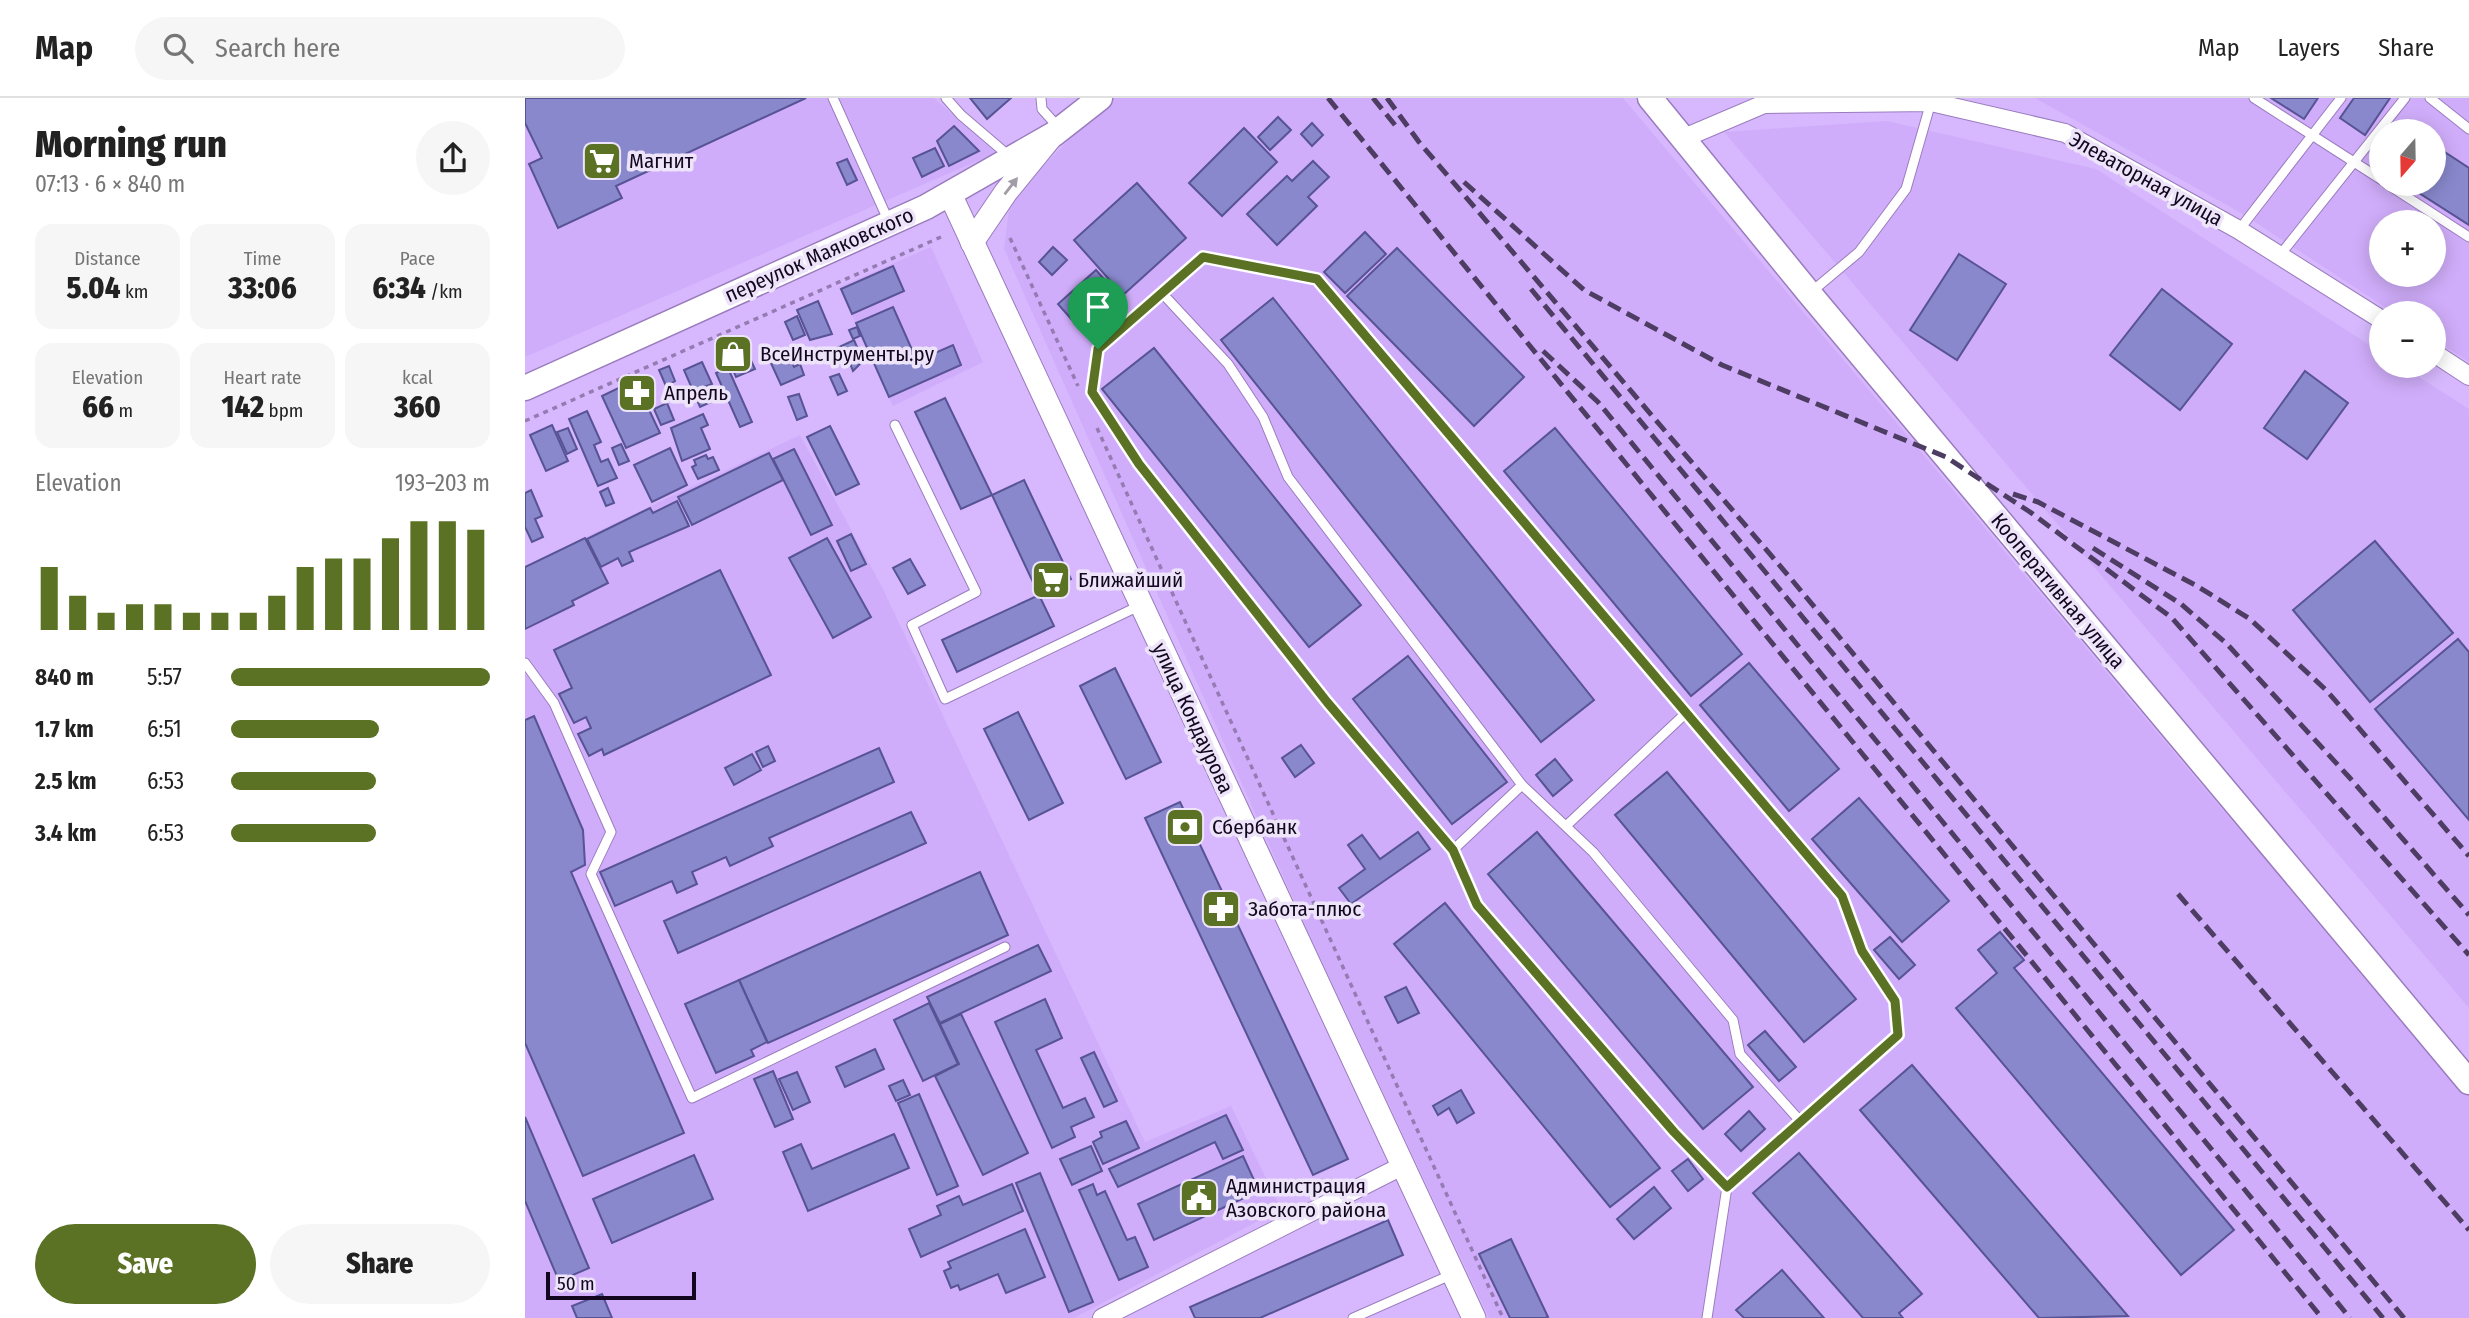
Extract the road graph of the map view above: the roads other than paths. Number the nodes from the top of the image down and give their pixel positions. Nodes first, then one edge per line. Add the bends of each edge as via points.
1 (833, 98) edge
2 (946, 98) edge
3 (1041, 98) edge
4 (1100, 98) edge
5 (1650, 98) edge
6 (2255, 98) edge
7 (2341, 98) edge
8 (2405, 98) edge
9 (2430, 98) edge
10 (1931, 102) junction
11 (2469, 129) edge
12 (1057, 131) junction
13 (2314, 134) junction
14 (1684, 138) junction
15 (1012, 158) junction
16 (2354, 162) junction
17 (2369, 172) edge
18 (950, 194) junction
19 (2406, 196) edge
20 (889, 223) junction
21 (2239, 230) junction
22 (2469, 237) edge
23 (972, 242) junction
24 (2280, 255) junction
25 (1162, 293) junction
26 (1809, 293) junction
27 (2369, 312) edge
28 (2446, 361) edge
29 (2469, 376) edge
30 (525, 388) edge
31 (895, 425) dead end
32 (1141, 605) junction
33 (525, 663) edge
34 (1686, 713) junction
35 (1522, 785) junction
36 (1566, 826) junction
37 (1453, 850) junction
38 (1005, 947) dead end
39 (2469, 1082) edge
40 (1801, 1122) junction
41 (1402, 1167) junction
42 (1727, 1187) junction
43 (1453, 1274) junction
44 (1102, 1318) edge
45 (1353, 1318) edge
46 (1473, 1318) edge
47 (1707, 1318) edge

1 - 20 lane
2 - 15 lane
3 - 12 lane via 1042,109
4 - 12 main road, переулок Маяковского
5 - 14 main road, Кооперативная улица
6 - 13 lane
7 - 13 lane
8 - 16 lane
9 - 11 lane
10 - 14 street, Элеваторная улица via 1764,104
10 - 21 street, Элеваторная улица via 2065,133
10 - 26 lane via 1906,188 1859,252
12 - 15 main road, переулок Маяковского
23 -> 12 street
13 - 16 lane
13 - 21 lane
14 - 26 main road, Кооперативная улица
15 - 18 main road, переулок Маяковского
16 - 17 lane
16 - 24 lane
18 - 20 main road, переулок Маяковского
18 - 23 street, улица Кондаурова
19 - 22 lane
20 - 30 main road, переулок Маяковского
21 - 24 street, Элеваторная улица
23 - 32 street, улица Кондаурова
24 - 27 street, Элеваторная улица
25 - 34 lane via 1203,257 1317,279
25 - 35 lane via 1227,364 1263,418 1288,477
25 - 37 lane via 1098,349 1092,392 1164,496 1327,702
26 - 39 main road, Кооперативная улица
28 - 29 street
31 - 32 lane via 976,592 912,625 945,699
32 - 41 street, улица Кондаурова
33 - 38 lane via 554,703 611,832 591,874 692,1098
34 - 36 lane
34 - 40 lane via 1842,896 1862,951 1895,1001 1898,1035
35 - 36 lane
35 - 37 lane
36 - 40 lane via 1593,852 1733,1020 1739,1054
37 - 42 lane via 1477,905
40 - 42 lane
41 - 43 street, улица Кондаурова
41 - 44 street
42 - 47 lane
43 - 45 lane
43 - 46 street, улица Кондаурова

